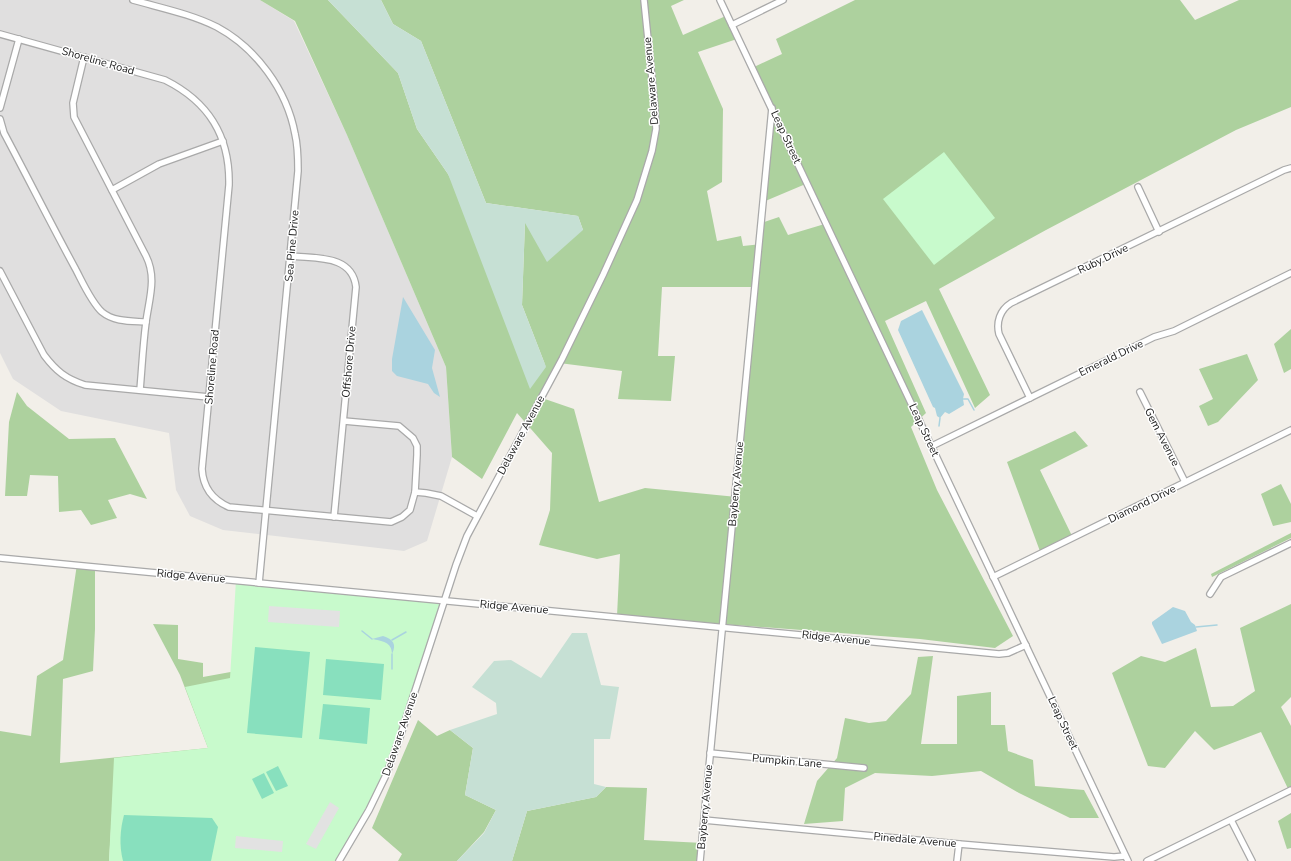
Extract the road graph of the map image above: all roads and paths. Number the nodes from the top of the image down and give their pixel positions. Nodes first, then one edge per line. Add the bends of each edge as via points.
1 (133, 0) edge
2 (644, 0) edge
3 (720, 0) edge
4 (783, 0) edge
5 (732, 24) junction
6 (0, 34) edge
7 (19, 39) junction
8 (84, 57) junction
9 (0, 108) edge
10 (772, 108) junction
11 (0, 119) edge
12 (223, 141) junction
13 (1291, 168) edge
14 (1138, 188) dead end
15 (112, 190) junction
16 (1160, 232) junction
17 (291, 256) junction
18 (0, 271) edge
19 (1291, 273) edge
20 (146, 322) junction
21 (140, 390) junction
22 (1140, 392) dead end
23 (209, 396) junction
24 (1030, 398) junction
25 (344, 421) junction
26 (1291, 430) edge
27 (932, 446) junction
28 (1185, 482) junction
29 (415, 492) junction
30 (266, 511) junction
31 (477, 516) junction
32 (334, 517) junction
33 (1291, 543) edge
34 (0, 558) edge
35 (993, 577) junction
36 (259, 583) junction
37 (1210, 594) dead end
38 (444, 601) junction
39 (723, 627) junction
40 (1026, 645) junction
41 (710, 753) junction
42 (864, 768) dead end
43 (1291, 790) edge
44 (704, 820) junction
45 (1231, 820) junction
46 (959, 844) junction
47 (1127, 858) edge
48 (339, 861) edge
49 (700, 861) edge
50 (957, 861) edge
51 (1147, 861) edge
52 (1252, 861) edge

1 - 17 street, Sea Pine Drive via 196,18 218,28 256,57 276,84 290,115 298,151
2 - 31 street, Delaware Avenue via 656,118 654,142 640,190 565,352
3 - 5 street, Leap Street
4 - 5 street
5 - 10 street, Leap Street
6 - 7 street, Shoreline Road
7 - 8 street, Shoreline Road
7 - 9 street
8 - 12 street, Shoreline Road via 165,80 176,86 206,111
8 - 15 street via 73,103 74,117
10 - 27 street, Leap Street
10 - 39 street, Bayberry Avenue
11 - 20 street via 4,133 96,306 112,318
12 - 15 street via 159,164
12 - 23 street, Shoreline Road via 229,164 229,185
13 - 16 street, Ruby Drive
14 - 16 street
15 - 20 street via 152,269
16 - 24 street, Ruby Drive via 1003,309 997,325 999,334
17 - 25 street, Offshore Drive via 338,262 350,270 355,280
17 - 30 street, Sea Pine Drive
18 - 21 street via 44,356 54,368 68,378 85,385
19 - 24 street, Emerald Drive
20 - 21 street
21 - 23 street
22 - 28 street, Gem Avenue
23 - 30 street, Shoreline Road via 202,469 207,488 216,500 229,507
24 - 27 street, Emerald Drive
25 - 29 street, Shoreline Road via 399,426 414,438 417,455
25 - 32 street, Offshore Drive
26 - 28 street, Diamond Drive
27 - 35 street, Leap Street
28 - 35 street, Diamond Drive
29 - 31 street via 441,496
29 - 32 street, Shoreline Road via 410,510 391,522
30 - 32 street, Shoreline Road
30 - 36 street, Sea Pine Drive
31 - 38 street, Delaware Avenue via 461,550
33 - 37 street via 1221,577
34 - 36 street, Ridge Avenue
35 - 40 street, Leap Street
36 - 38 street, Ridge Avenue
38 - 39 street, Ridge Avenue
38 - 48 street, Delaware Avenue via 387,773
39 - 40 street, Ridge Avenue via 999,654
39 - 41 street, Bayberry Avenue
40 - 47 street, Leap Street
41 - 42 street, Pumpkin Lane
41 - 44 street, Bayberry Avenue
43 - 45 street
44 - 46 street, Pinedale Avenue
44 - 49 street, Bayberry Avenue
45 - 51 street
45 - 52 street
46 - 47 street, Pinedale Avenue
46 - 50 street

